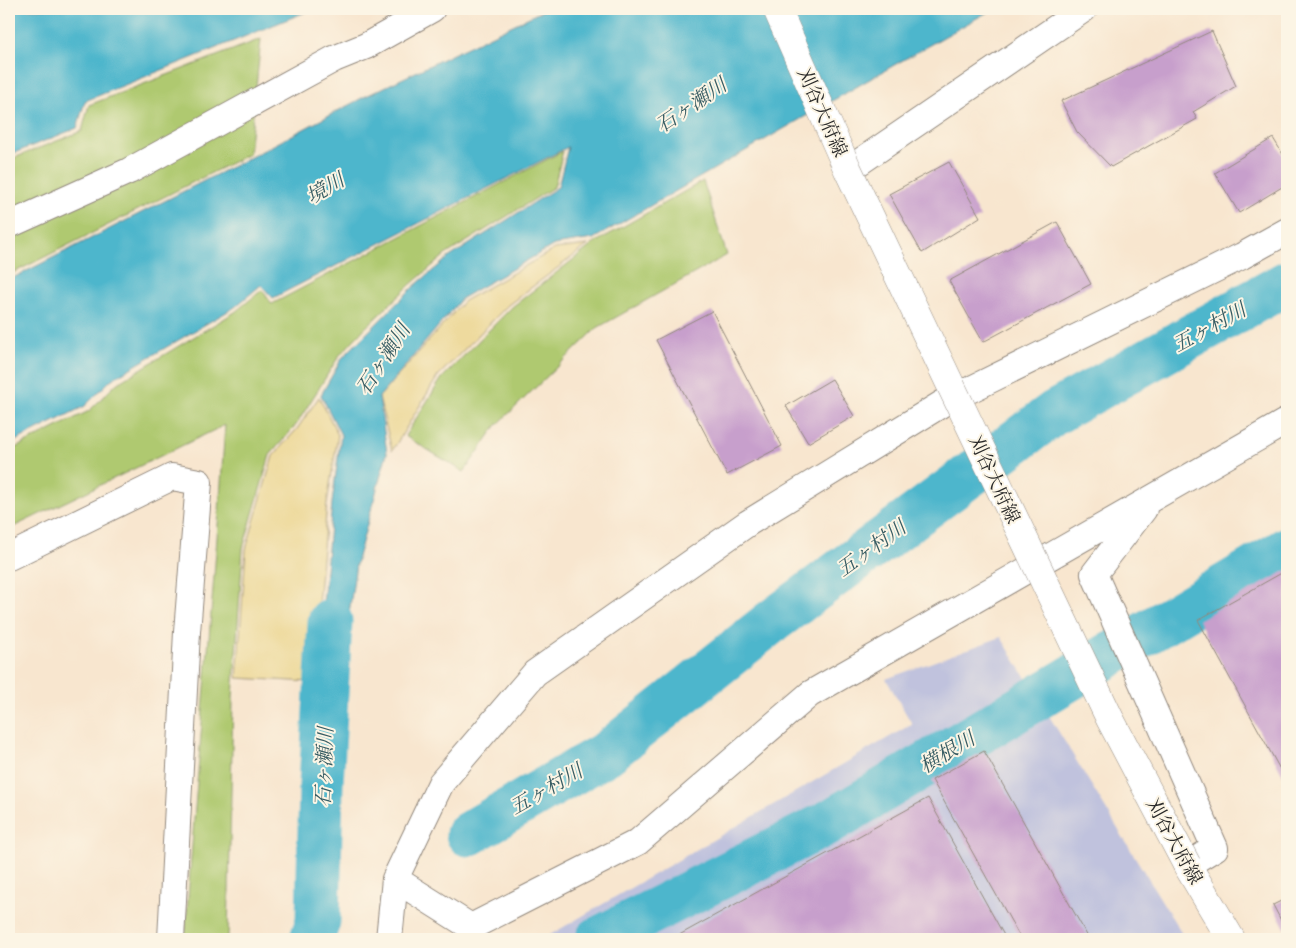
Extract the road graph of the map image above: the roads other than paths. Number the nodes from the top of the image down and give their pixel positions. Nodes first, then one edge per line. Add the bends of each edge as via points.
1 (432, 9) edge
2 (777, 9) edge
3 (1084, 9) edge
4 (848, 170) junction
5 (9, 225) edge
6 (1287, 231) edge
7 (1287, 421) edge
8 (1151, 499) junction
9 (9, 557) edge
10 (1187, 865) junction
11 (395, 879) junction
12 (171, 939) edge
13 (389, 939) edge
14 (1231, 939) edge

1 - 5 street via 129,171
2 - 4 main road, 刈谷大府線, bridge
3 - 4 street
4 - 10 main road, 刈谷大府線, bridge via 1110,719
6 - 11 street via 945,402 748,524 535,674 441,783
7 - 8 street
8 - 10 street via 1094,574 1215,848
8 - 11 street via 810,694 638,842 471,927
9 - 12 street via 172,477 200,482 187,632
10 - 14 main road, 刈谷大府線
11 - 13 street

